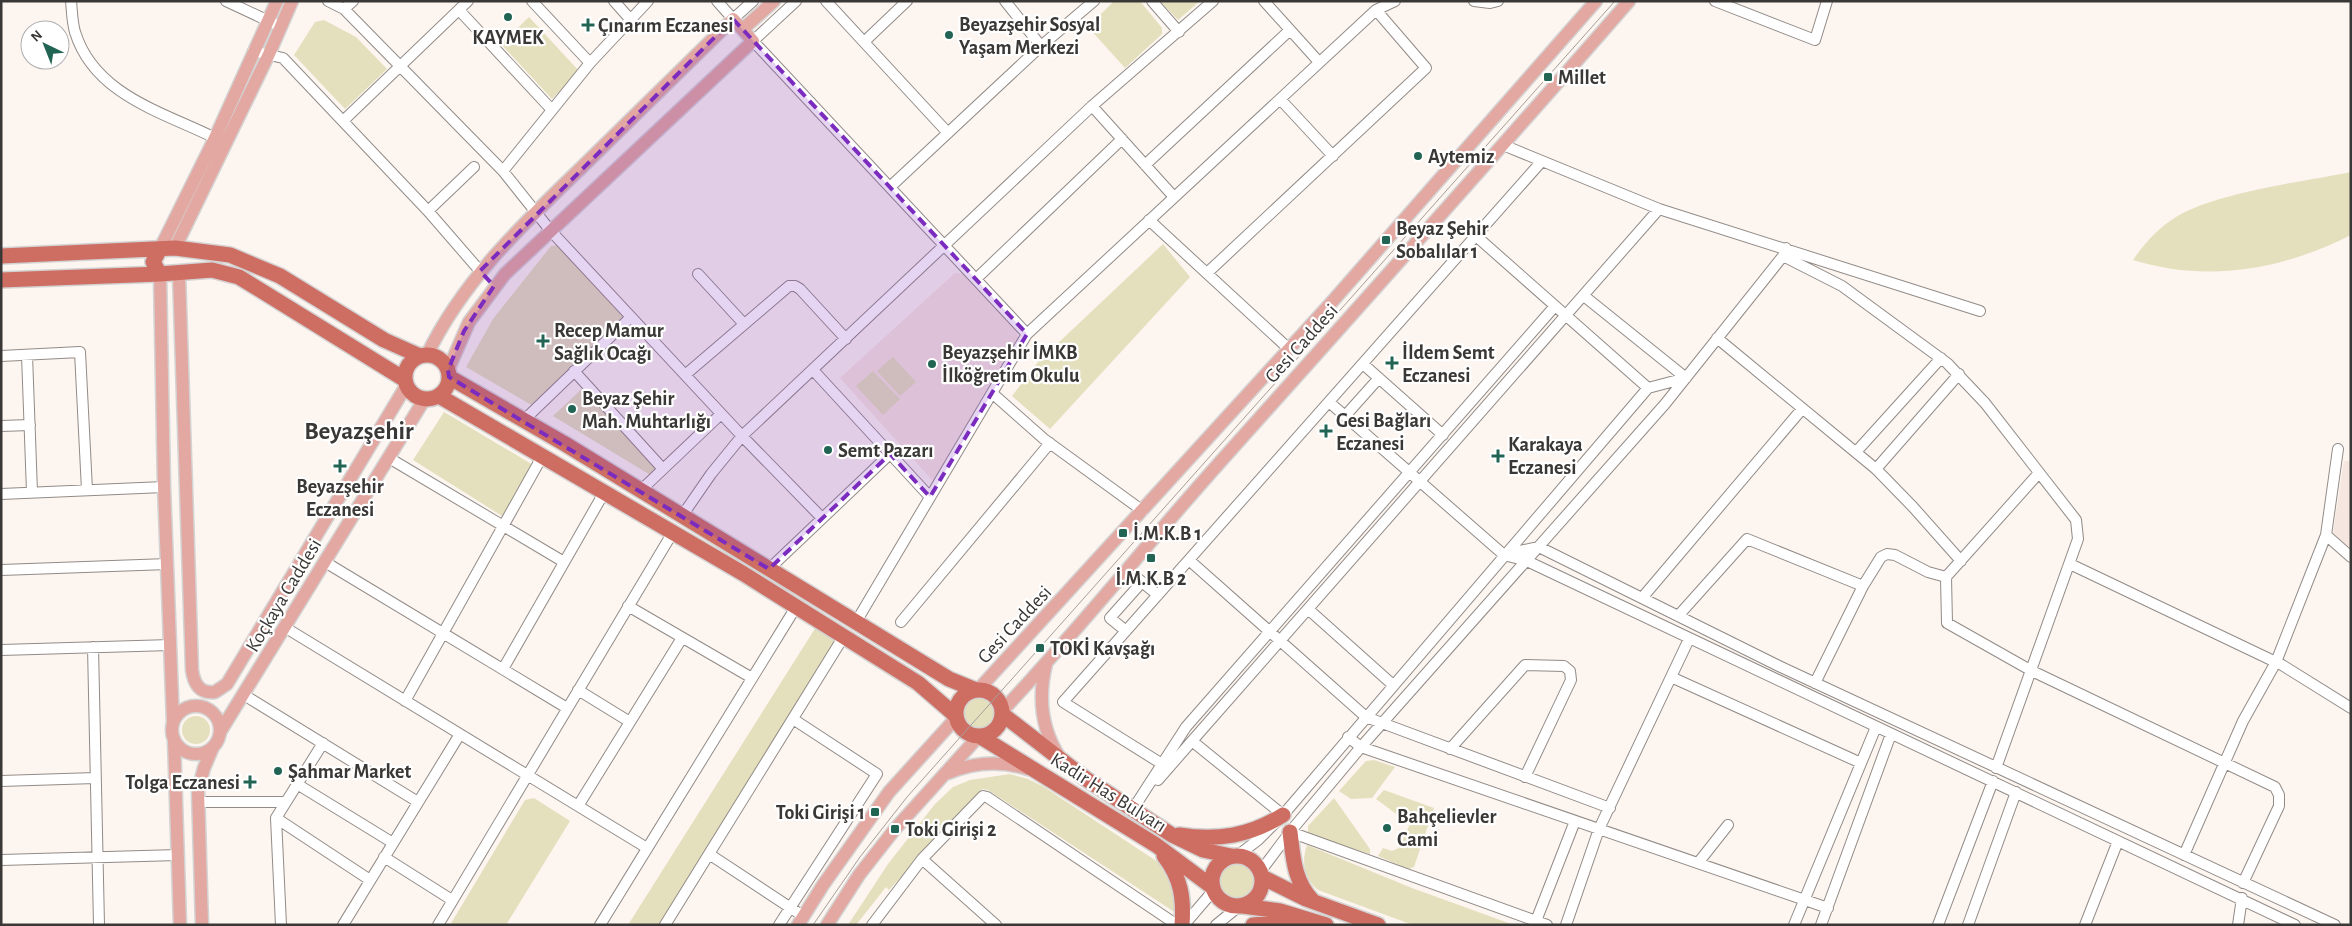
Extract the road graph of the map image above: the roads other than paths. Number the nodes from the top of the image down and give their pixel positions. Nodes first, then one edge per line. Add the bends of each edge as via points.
1 (71, 1) edge
2 (226, 1) edge
3 (277, 1) edge
4 (292, 1) edge
5 (328, 1) edge
6 (353, 1) edge
7 (468, 1) edge
8 (532, 1) edge
9 (614, 1) edge
10 (648, 1) edge
11 (716, 1) edge
12 (753, 1) edge
13 (774, 1) edge
14 (796, 1) edge
15 (826, 1) edge
16 (907, 1) edge
17 (1005, 1) edge
18 (1094, 1) edge
19 (1152, 1) edge
20 (1213, 1) edge
21 (1264, 1) edge
22 (1395, 1) edge
23 (1474, 1) edge
24 (1498, 1) edge
25 (1596, 1) edge
26 (1629, 1) edge
27 (1715, 1) edge
28 (1827, 1) edge
29 (344, 9) junction
30 (459, 10) junction
31 (1376, 10) junction
32 (630, 19) junction
33 (267, 20) junction
34 (733, 20) junction
35 (280, 27) junction
36 (743, 30) junction
37 (1290, 30) junction
38 (1179, 32) junction
39 (753, 41) junction
40 (865, 41) junction
41 (1041, 46) junction
42 (253, 51) junction
43 (269, 54) junction
44 (1319, 62) junction
45 (590, 63) junction
46 (400, 66) junction
47 (1280, 99) junction
48 (1092, 106) junction
49 (552, 110) junction
50 (344, 120) junction
51 (948, 132) junction
52 (1122, 140) junction
53 (220, 141) junction
54 (1502, 145) junction
55 (1332, 156) junction
56 (1542, 161) junction
57 (1145, 165) junction
58 (474, 167) dead end
59 (503, 171) junction
60 (890, 187) junction
61 (1174, 197) junction
62 (1659, 209) junction
63 (428, 211) junction
64 (535, 213) junction
65 (1149, 220) junction
66 (550, 230) junction
67 (1476, 236) junction
68 (945, 246) junction
69 (175, 248) junction
70 (160, 249) junction
71 (1784, 252) junction
72 (1, 256) edge
73 (480, 270) junction
74 (1207, 273) junction
75 (160, 274) junction
76 (179, 274) junction
77 (698, 274) dead end
78 (1, 280) edge
79 (976, 280) junction
80 (494, 286) junction
81 (1584, 296) junction
82 (1555, 306) junction
83 (1980, 311) dead end
84 (1566, 316) junction
85 (631, 317) junction
86 (744, 324) junction
87 (1027, 334) junction
88 (1717, 338) junction
89 (846, 339) junction
90 (1289, 349) junction
91 (27, 355) junction
92 (1, 356) edge
93 (423, 356) junction
94 (1941, 358) junction
95 (1363, 364) junction
96 (813, 370) junction
97 (574, 371) junction
98 (449, 374) junction
99 (1959, 374) junction
100 (685, 375) junction
101 (1379, 378) junction
102 (1686, 378) junction
103 (405, 382) junction
104 (1648, 388) junction
105 (992, 393) junction
106 (431, 398) junction
107 (1329, 402) junction
108 (1802, 409) junction
109 (721, 414) junction
110 (1345, 416) junction
111 (524, 420) junction
112 (30, 425) junction
113 (1, 426) edge
114 (1443, 435) junction
115 (742, 436) junction
116 (1050, 443) junction
117 (2338, 449) dead end
118 (1856, 452) junction
119 (890, 454) junction
120 (543, 455) junction
121 (389, 458) junction
122 (663, 469) junction
123 (1876, 469) junction
124 (1410, 473) junction
125 (2039, 473) junction
126 (1421, 482) junction
127 (164, 487) junction
128 (87, 490) junction
129 (641, 490) junction
130 (32, 492) junction
131 (605, 492) junction
132 (1, 494) edge
133 (930, 497) junction
134 (1143, 511) junction
135 (682, 516) junction
136 (822, 518) junction
137 (503, 526) junction
138 (673, 532) junction
139 (2326, 535) junction
140 (1539, 547) junction
141 (1504, 555) junction
142 (2351, 557) edge
143 (1189, 560) junction
144 (1527, 561) junction
145 (1961, 561) junction
146 (325, 562) junction
147 (564, 562) junction
148 (168, 564) junction
149 (2070, 564) junction
150 (769, 569) junction
151 (1126, 569) junction
152 (1, 570) edge
153 (1946, 578) junction
154 (1142, 582) junction
155 (1863, 586) junction
156 (1158, 595) junction
157 (1642, 598) junction
158 (628, 606) junction
159 (796, 607) junction
160 (1308, 609) junction
161 (1678, 616) junction
162 (856, 622) junction
163 (901, 622) dead end
164 (286, 628) junction
165 (1126, 632) junction
166 (1270, 632) junction
167 (443, 633) junction
168 (844, 636) junction
169 (682, 638) junction
170 (1689, 639) junction
171 (1280, 641) junction
172 (171, 645) junction
173 (94, 647) junction
174 (1, 650) edge
175 (2276, 662) junction
176 (1046, 664) junction
177 (503, 669) junction
178 (2032, 671) junction
179 (1672, 677) junction
180 (752, 678) junction
181 (1815, 683) junction
182 (1393, 685) junction
183 (578, 690) junction
184 (977, 690) junction
185 (211, 693) junction
186 (244, 695) junction
187 (405, 701) junction
188 (203, 707) junction
189 (568, 708) junction
190 (2351, 708) edge
191 (1002, 712) junction
192 (955, 716) junction
193 (1366, 717) junction
194 (793, 719) junction
195 (173, 722) junction
196 (630, 722) junction
197 (1381, 724) junction
198 (1876, 727) junction
199 (220, 732) junction
200 (460, 734) junction
201 (1891, 734) junction
202 (980, 737) junction
203 (1348, 738) junction
204 (174, 739) junction
205 (1192, 741) junction
206 (323, 743) junction
207 (1361, 746) junction
208 (213, 747) junction
209 (1450, 750) junction
210 (1062, 762) junction
211 (2225, 762) junction
212 (1861, 763) junction
213 (1162, 764) junction
214 (1996, 768) junction
215 (945, 774) junction
216 (1044, 774) junction
217 (527, 775) junction
218 (1525, 777) junction
219 (95, 778) junction
220 (1, 781) edge
221 (1993, 782) junction
222 (297, 784) junction
223 (2016, 792) junction
224 (199, 802) junction
225 (286, 802) junction
226 (418, 802) junction
227 (578, 806) junction
228 (1610, 808) junction
229 (1133, 809) junction
230 (1282, 815) junction
231 (276, 818) junction
232 (1575, 821) junction
233 (1728, 825) dead end
234 (1600, 829) junction
235 (1167, 832) junction
236 (1290, 832) junction
237 (2118, 842) junction
238 (393, 843) junction
239 (1156, 845) junction
240 (647, 848) junction
241 (709, 854) junction
242 (178, 855) junction
243 (1234, 856) junction
244 (2184, 856) junction
245 (96, 857) junction
246 (384, 857) junction
247 (922, 859) junction
248 (1, 860) edge
249 (1698, 863) junction
250 (1261, 874) junction
251 (370, 880) junction
252 (2243, 883) junction
253 (1212, 888) junction
254 (2242, 898) junction
255 (452, 900) junction
256 (1804, 900) junction
257 (1316, 903) junction
258 (1240, 906) junction
259 (790, 908) junction
260 (1828, 908) junction
261 (801, 920) edge
262 (1536, 921) junction
263 (1323, 924) edge
264 (1970, 924) edge
265 (100, 925) edge
266 (180, 925) edge
267 (202, 925) edge
268 (282, 925) edge
269 (343, 925) edge
270 (438, 925) edge
271 (600, 925) edge
272 (665, 925) edge
273 (779, 925) edge
274 (827, 925) edge
275 (872, 925) edge
276 (996, 925) edge
277 (1177, 925) edge
278 (1183, 925) edge
279 (1216, 925) edge
280 (1253, 925) edge
281 (1378, 925) edge
282 (1547, 925) edge
283 (1566, 925) edge
284 (1794, 925) edge
285 (1821, 925) edge
286 (1938, 925) edge
287 (2085, 925) edge
288 (2238, 925) edge
289 (2296, 925) edge
290 (2335, 925) edge

1 - 53 street via 74,29 81,46 106,79 145,107
2 - 33 street
3 - 33 main road
4 - 35 main road
5 - 29 street
6 - 29 street
7 - 30 street
8 - 45 street
9 - 32 street
10 - 32 street
11 - 34 street
12 - 34 street
13 - 36 main road
14 - 39 street
15 - 40 street
16 - 40 street
17 - 41 street
18 - 41 street
19 - 38 street
20 - 38 street
21 - 37 street
22 - 31 street
23 - 24 street
25 - 90 main road, Gesi Caddesi
26 - 54 main road, Gesi Caddesi
27 - 28 street via 1816,40
29 - 46 street
30 - 46 street
30 - 49 street
31 - 44 street
31 - 55 street via 1426,68
32 - 45 street
33 - 35 street
33 - 42 main road
34 - 36 main road
34 - 64 main road
35 - 43 main road
36 - 39 main road
37 - 44 street
37 - 57 street
38 - 48 street
39 - 60 street
39 - 66 main road
40 - 51 street
41 - 51 street
42 - 43 street
42 - 53 main road
43 - 50 street via 283,58
43 - 53 main road
44 - 47 street
45 - 49 street
46 - 50 street
46 - 59 street
47 - 55 street
47 - 61 street
48 - 52 street
48 - 68 street
49 - 59 street
50 - 63 street
51 - 60 street
52 - 57 street
52 - 79 street
53 - 69 main road
53 - 70 main road
54 - 56 street
54 - 151 main road, Gesi Caddesi
55 - 74 street
56 - 62 street
56 - 67 street
57 - 61 street
58 - 63 street
59 - 64 street
60 - 68 street
61 - 65 street
62 - 71 street
62 - 81 street
63 - 73 street
64 - 66 street
64 - 73 main road
65 - 74 street
65 - 87 street
66 - 80 main road
66 - 85 street
67 - 82 street
67 - 95 street
68 - 79 street
68 - 89 street
69 - 70 highway
69 - 76 highway via 182,261
69 - 93 highway via 220,253 254,264 280,276 384,340
70 - 72 highway
70 - 75 highway via 153,262
71 - 83 street
71 - 88 street
71 - 94 street via 1842,286
73 - 80 main road
73 - 93 main road
74 - 90 street
75 - 76 highway
75 - 78 highway
75 - 127 main road
76 - 103 highway via 212,270 239,276
76 - 185 main road via 192,670 196,684
77 - 86 street
79 - 87 street
80 - 98 main road via 468,322
81 - 84 street
81 - 102 street
82 - 84 street
82 - 114 street
84 - 104 street
84 - 126 street
85 - 97 street
85 - 100 street
86 - 89 street via 786,287 795,286
86 - 100 street
87 - 105 street
88 - 102 street
88 - 108 street
89 - 96 street
90 - 134 main road, Gesi Caddesi
91 - 92 street
91 - 112 street
91 - 128 street via 80,352
93 - 98 highway via 440,359
93 - 103 highway via 408,365
94 - 99 street
94 - 118 street
95 - 101 street
95 - 107 street
96 - 115 street
96 - 119 street
97 - 111 street
97 - 122 street
98 - 106 highway via 444,391
98 - 111 highway
99 - 123 street
99 - 125 street
100 - 109 street
101 - 110 street
101 - 114 street
102 - 104 street
102 - 140 street
103 - 106 highway via 416,397
103 - 185 main road, Koçkaya Caddesi via 227,684
104 - 141 street
105 - 116 street
105 - 133 street
106 - 120 highway
106 - 121 main road, Koçkaya Caddesi
107 - 110 street
107 - 143 street
108 - 118 street
108 - 157 street
109 - 115 street
109 - 122 street
110 - 124 street
111 - 129 highway
112 - 113 street
112 - 130 street
114 - 124 street
115 - 135 street
115 - 136 street
116 - 134 street
116 - 163 street
117 - 139 street
118 - 123 street
119 - 133 street
119 - 136 street
120 - 131 highway
120 - 137 street
121 - 137 street
121 - 146 main road, Koçkaya Caddesi
122 - 129 street
123 - 145 street
124 - 126 street
124 - 166 street
125 - 145 street
125 - 149 street via 2078,526 2078,540
126 - 141 street
126 - 160 street
127 - 128 street
127 - 148 main road
128 - 130 street
129 - 135 highway
130 - 132 street
131 - 138 highway
131 - 147 street
133 - 162 street
134 - 184 main road, Gesi Caddesi
135 - 150 highway
136 - 150 street
137 - 147 street
137 - 167 street
138 - 158 street
138 - 159 highway
139 - 142 street
139 - 175 street
140 - 141 street
140 - 144 street
140 - 157 street
141 - 144 street
141 - 182 street
143 - 156 street
143 - 166 street
144 - 170 street
144 - 197 street
145 - 153 street
146 - 164 main road, Koçkaya Caddesi
146 - 167 street
147 - 177 street
148 - 152 street
148 - 172 main road
149 - 175 street
149 - 178 street
150 - 162 highway
151 - 154 street
151 - 176 main road, Gesi Caddesi
153 - 155 street via 1887,554 1879,559
153 - 178 street via 1947,623
154 - 156 street
154 - 165 street via 1110,618
155 - 161 street via 1747,539
155 - 181 street
156 - 165 street
157 - 161 street
158 - 169 street
158 - 183 street
159 - 168 highway
159 - 180 street
160 - 171 street
160 - 182 street
161 - 181 street
162 - 184 highway via 949,679
164 - 186 main road, Koçkaya Caddesi
164 - 187 street
165 - 213 street via 1063,702
166 - 171 street
166 - 213 street via 1186,727
167 - 177 street
167 - 187 street
168 - 192 highway via 918,683
168 - 194 street
169 - 180 street
169 - 196 street
170 - 179 street
170 - 198 street
171 - 193 street
171 - 205 street
172 - 173 street
172 - 195 main road
173 - 174 street
173 - 219 street
175 - 190 street
175 - 211 street via 2243,721
176 - 191 main road, Gesi Caddesi
176 - 210 main road via 1042,712 1050,740
177 - 189 street
178 - 211 street
178 - 214 street
179 - 212 street
179 - 228 street
180 - 240 street
181 - 214 street
182 - 193 street
183 - 189 street
183 - 196 street
184 - 191 highway via 996,697
184 - 192 highway via 962,697
185 - 188 main road
186 - 199 main road, Koçkaya Caddesi
186 - 206 street
187 - 200 street
188 - 195 main road via 184,709
188 - 199 main road via 216,716
189 - 217 street
191 - 202 highway via 995,730
191 - 210 highway, Kadir Has Bulvarı
192 - 202 highway via 965,733
192 - 261 main road via 890,792
193 - 197 street
193 - 203 street
194 - 241 street
194 - 259 street via 877,774
195 - 204 main road
196 - 227 street
197 - 207 street
197 - 209 street
198 - 201 street
198 - 212 street
199 - 208 main road
200 - 217 street
200 - 226 street
201 - 221 street
201 - 260 street
202 - 215 main road
202 - 216 highway, Kadir Has Bulvarı
203 - 207 street
203 - 230 street
204 - 208 main road via 181,749 191,754 203,753
204 - 242 main road
205 - 229 street
205 - 230 street
206 - 222 street
206 - 226 street
207 - 232 street
207 - 236 street
208 - 224 main road via 200,780
209 - 218 street
209 - 218 street via 1525,665 1564,666 1570,671 1571,680
210 - 229 highway, Kadir Has Bulvarı
211 - 244 street
211 - 252 street via 2271,784 2279,795 2279,806
212 - 256 street
213 - 229 street
214 - 244 street
215 - 216 main road via 967,766 996,763 1016,765
215 - 274 main road via 880,847
216 - 239 highway, Kadir Has Bulvarı
217 - 227 street
217 - 255 street
218 - 228 street
219 - 220 street
219 - 245 street
221 - 223 street
221 - 286 street
222 - 225 street
222 - 238 street
223 - 237 street
223 - 264 street
224 - 225 street
224 - 267 main road
225 - 231 street
226 - 238 street
227 - 240 street
228 - 234 street
229 - 235 highway, Kadir Has Bulvarı
230 - 235 highway via 1260,828 1231,836 1198,837
230 - 243 street via 1258,840
231 - 251 street
231 - 268 street
232 - 234 street
232 - 262 street
233 - 249 street
234 - 249 street
234 - 283 street
235 - 243 highway, Kadir Has Bulvarı via 1203,850
236 - 250 street
236 - 257 highway via 1298,880
236 - 262 street
237 - 254 street
237 - 287 street
238 - 246 street
239 - 253 highway, Kadir Has Bulvarı
239 - 278 highway via 1178,878
240 - 271 street
241 - 259 street
241 - 272 street
242 - 245 street
242 - 266 main road
243 - 250 highway via 1249,859
243 - 253 highway via 1216,867
244 - 252 street
245 - 248 street
245 - 265 street
246 - 251 street
246 - 255 street
247 - 275 street
247 - 276 street
247 - 277 street via 983,796 988,797
249 - 256 street
250 - 257 highway
250 - 258 highway via 1258,895
251 - 269 street
252 - 290 street
253 - 258 highway via 1225,904
253 - 278 street
254 - 288 street
254 - 289 street
255 - 270 street
256 - 260 street
256 - 284 street
257 - 281 highway
258 - 263 highway via 1280,911
258 - 279 street
259 - 261 street
259 - 273 street
260 - 285 street
262 - 282 street
263 - 280 highway via 1285,921

